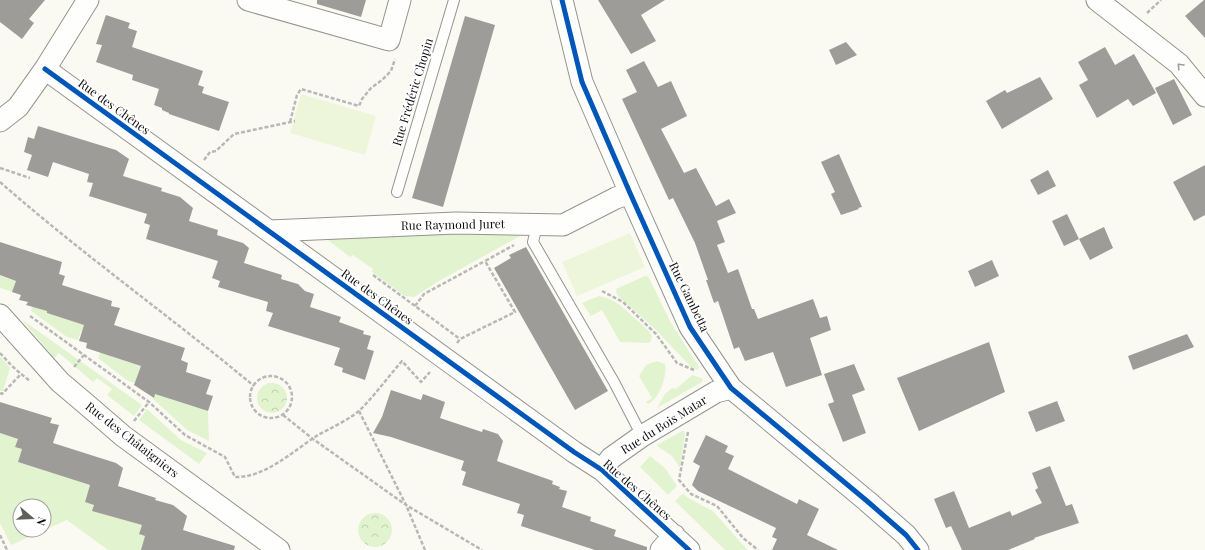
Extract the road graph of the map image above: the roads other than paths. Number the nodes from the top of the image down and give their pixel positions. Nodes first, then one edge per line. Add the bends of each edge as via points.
1 (88, 0) edge
2 (248, 0) edge
3 (400, 0) edge
4 (454, 0) edge
5 (562, 0) edge
6 (1097, 0) edge
7 (45, 69) junction
8 (1205, 96) edge
9 (0, 121) edge
10 (397, 192) dead end
11 (630, 193) junction
12 (269, 231) junction
13 (535, 233) junction
14 (0, 315) edge
15 (731, 388) junction
16 (642, 436) junction
17 (602, 470) junction
18 (667, 543) edge
19 (279, 550) edge
20 (689, 550) edge
21 (918, 550) edge

1 - 7 street
2 - 3 street via 389,40
4 - 10 lane, Rue Frédéric Chopin
5 - 11 street, Rue Gambetta via 582,82
8 -> 6 street via 1179,64
7 - 9 street via 18,107
7 - 12 street, Rue des Chênes
11 - 13 street, Rue Raymond Juret via 563,225
11 - 15 street, Rue Gambetta via 690,326
12 - 13 street, Rue Raymond Juret via 456,223
12 - 17 street, Rue des Chênes
13 - 16 lane
14 - 19 street, Rue des Châtaigniers via 60,382 123,436
15 - 16 street, Rue du Bois Matar via 716,392
15 - 21 street, Rue Gambetta via 867,500 906,535
16 - 17 street, Rue du Bois Matar via 611,458
17 - 18 street, Rue des Chênes
18 - 20 street, Rue des Chênes

